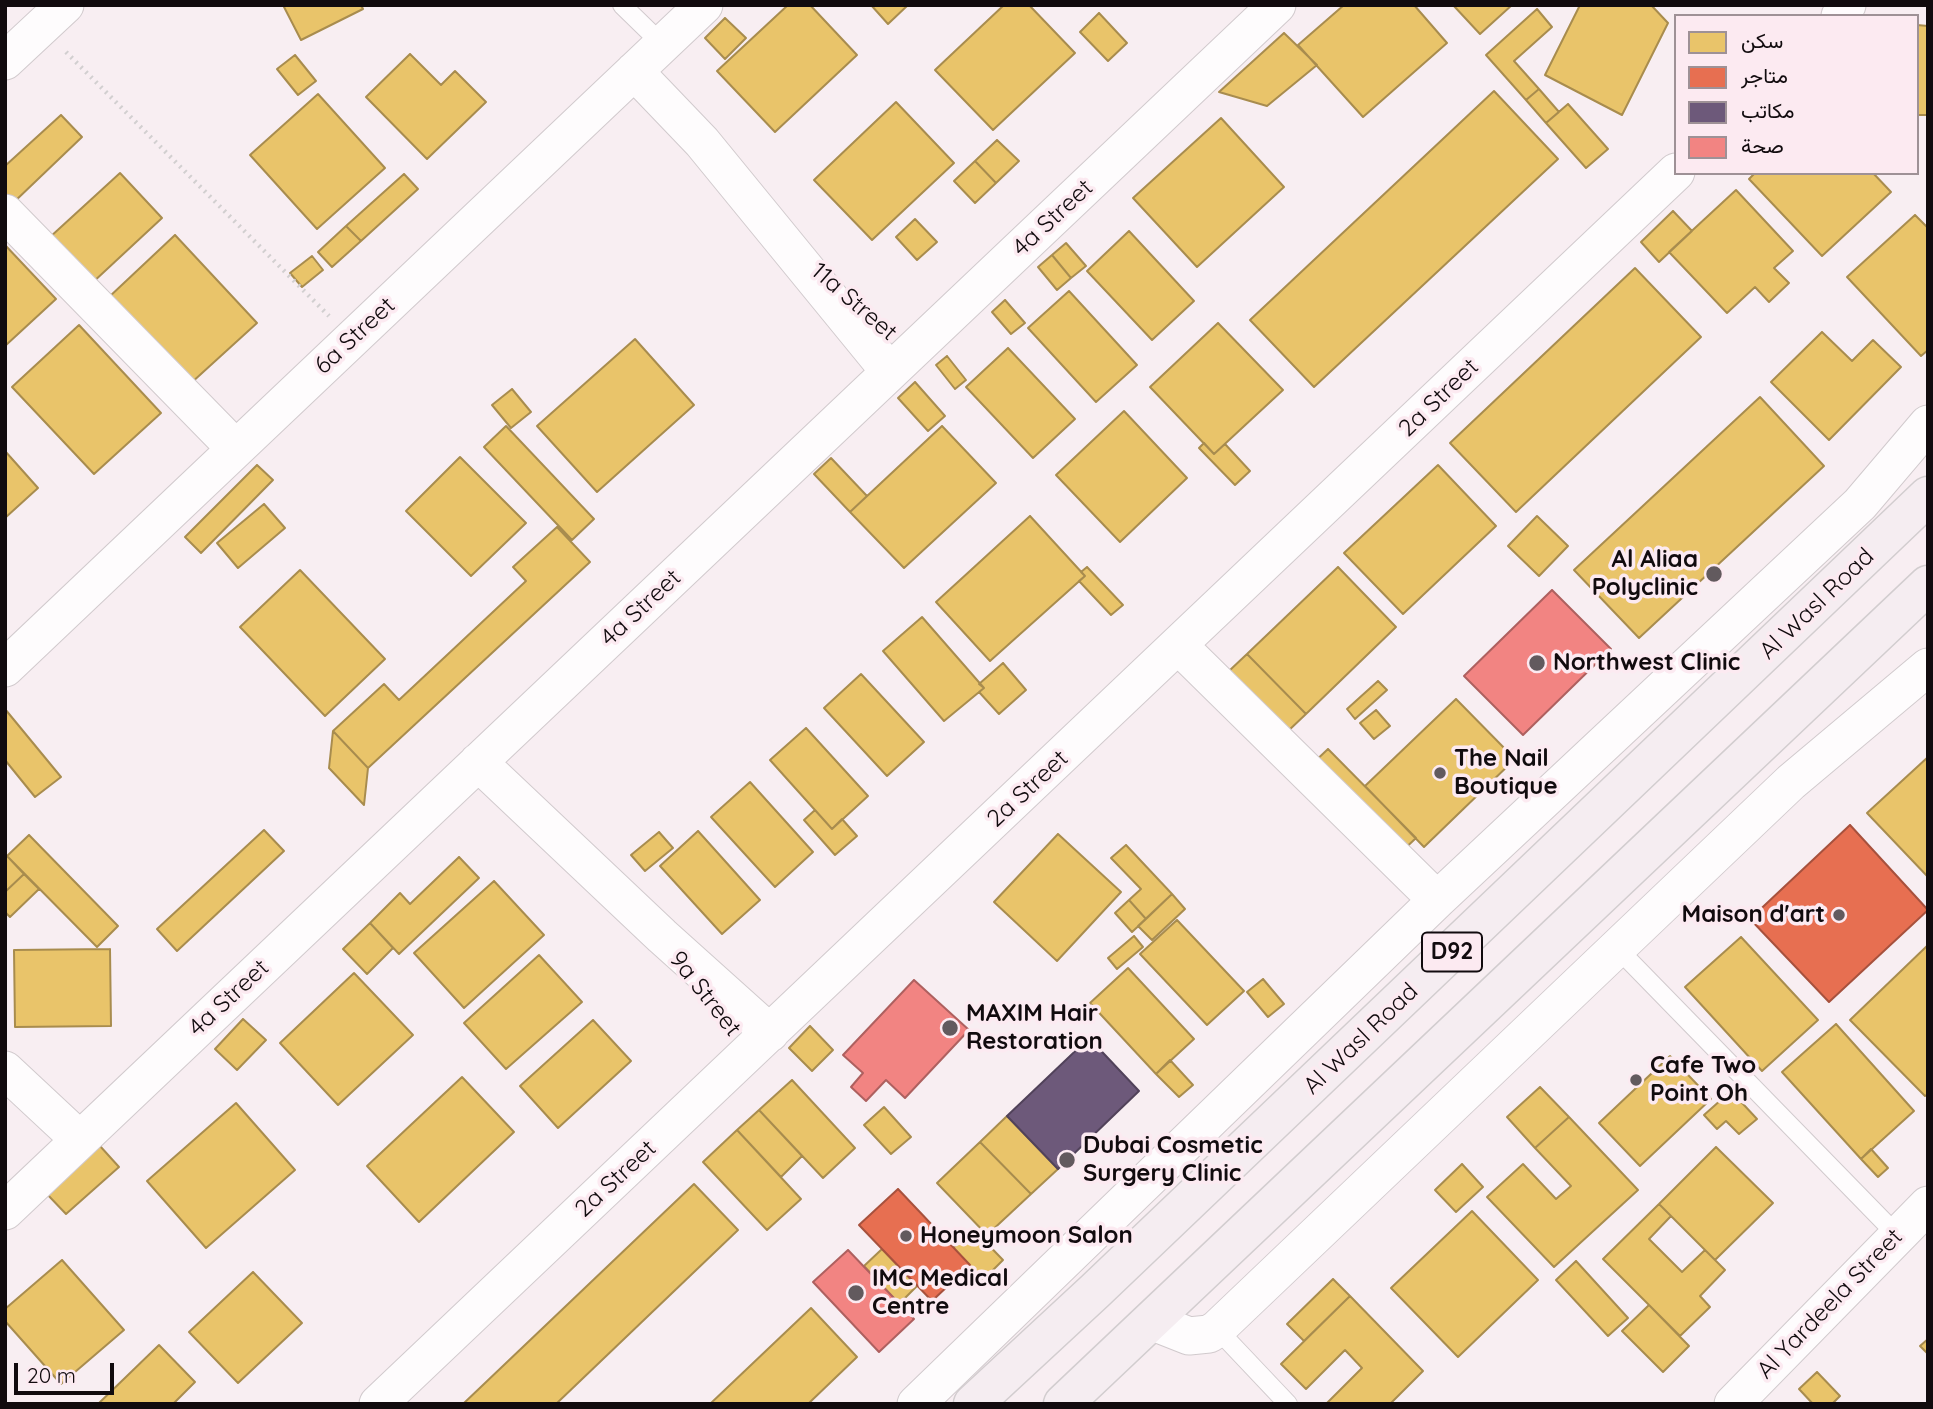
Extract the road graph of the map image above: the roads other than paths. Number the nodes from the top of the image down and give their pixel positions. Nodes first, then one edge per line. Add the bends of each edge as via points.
1 (622, 5) edge
2 (704, 5) edge
3 (1277, 5) edge
4 (53, 16) edge
5 (663, 45) junction
6 (5, 61) edge
7 (625, 81) junction
8 (1674, 174) edge
9 (5, 213) edge
10 (901, 362) junction
11 (1928, 424) edge
12 (236, 449) junction
13 (1928, 496) edge
14 (1928, 585) edge
15 (1179, 646) junction
16 (1928, 667) edge
17 (5, 668) edge
18 (490, 751) junction
19 (1437, 900) junction
20 (1616, 947) junction
21 (760, 1042) junction
22 (5, 1070) edge
23 (5, 1091) edge
24 (71, 1149) junction
25 (1928, 1205) edge
26 (5, 1211) edge
27 (1897, 1235) junction
28 (1152, 1321) junction
29 (1217, 1329) junction
30 (378, 1404) edge
31 (916, 1404) edge
32 (973, 1404) edge
33 (1063, 1404) edge
34 (1288, 1404) edge
35 (1733, 1404) edge

1 - 5 lane
2 - 5 street, 6a Street
3 - 10 street, 4a Street
4 - 6 street
5 - 7 street, 6a Street
7 - 10 street, 11a Street via 702,142 833,305
7 - 12 street, 6a Street
8 - 15 street, 2a Street
9 - 12 street
10 - 18 street, 4a Street
11 - 19 street via 1860,504
12 - 17 street, 6a Street
13 - 32 main road, Al Wasl Road / D92
14 - 28 main road, D92
15 - 19 street
15 - 21 street, 2a Street
16 - 20 street via 1816,759
18 - 21 street, 9a Street via 577,852
18 - 24 street, 4a Street
19 - 31 street
20 - 27 lane
20 - 29 street
21 - 30 street, 2a Street
22 - 24 street
23 - 24 street
24 - 26 street, 4a Street
25 - 27 street, Al Yardeela Street
27 - 35 street, Al Yardeela Street
28 - 29 street via 1189,1336
28 - 33 main road, D92
29 - 34 lane

